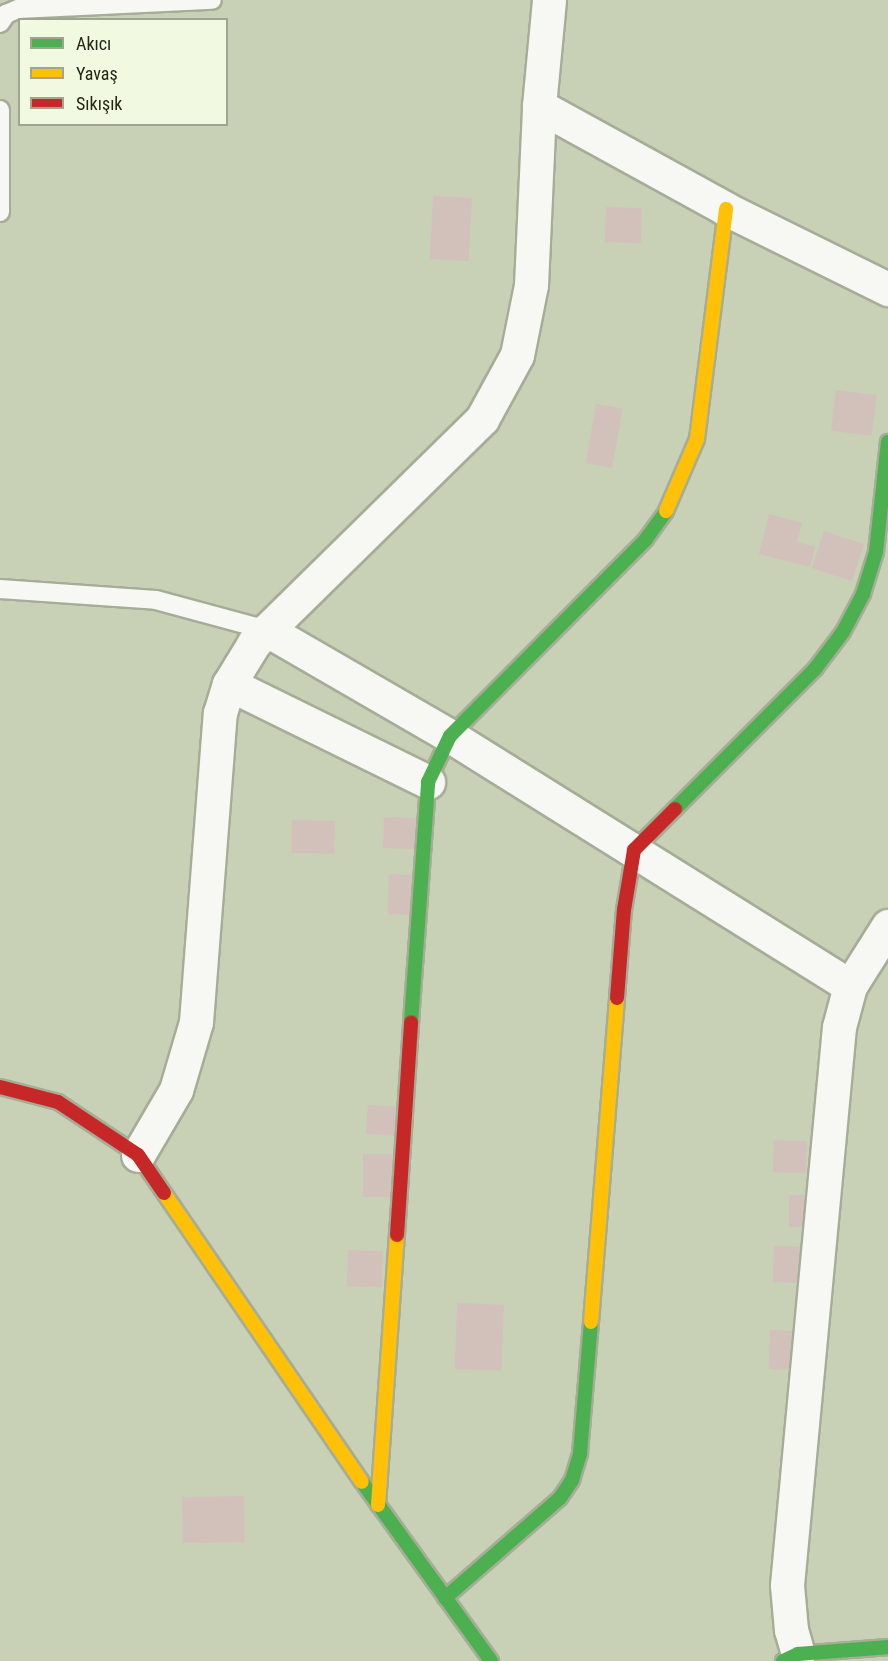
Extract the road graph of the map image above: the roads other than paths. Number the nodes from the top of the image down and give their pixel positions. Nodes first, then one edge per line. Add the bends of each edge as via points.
1 (212, 0) edge
2 (549, 0) edge
3 (0, 24) edge
4 (539, 106) junction
5 (0, 110) edge
6 (726, 209) junction
7 (0, 212) edge
8 (888, 289) edge
9 (888, 442) edge
10 (0, 589) edge
11 (267, 630) junction
12 (229, 684) junction
13 (450, 736) junction
14 (428, 782) junction
15 (634, 850) junction
16 (888, 926) edge
17 (850, 986) junction
18 (0, 1087) edge
19 (138, 1155) junction
20 (378, 1505) junction
21 (445, 1598) junction
22 (888, 1647) edge
23 (790, 1658) edge
24 (491, 1661) edge

1 - 3 lane via 18,9 6,14
2 - 4 street
4 - 6 street
4 - 11 street via 531,285 520,344 503,386 483,419 454,449
5 - 7 lane
6 - 8 street
6 - 13 street via 697,439 669,506 646,538
9 - 15 street via 876,552 863,594 843,632 815,669
10 - 11 lane via 156,600 227,616
11 - 12 street via 242,659
11 - 13 street
12 - 14 street
12 - 19 street via 220,713 196,1022 176,1090
13 - 14 street
13 - 15 street
14 - 20 street
15 - 17 street
15 - 21 street via 624,910 580,1453 561,1498
16 - 17 street
17 - 23 street via 840,1027 787,1576
18 - 19 street via 58,1102
19 - 20 street
20 - 21 street
21 - 24 street
22 - 23 street

